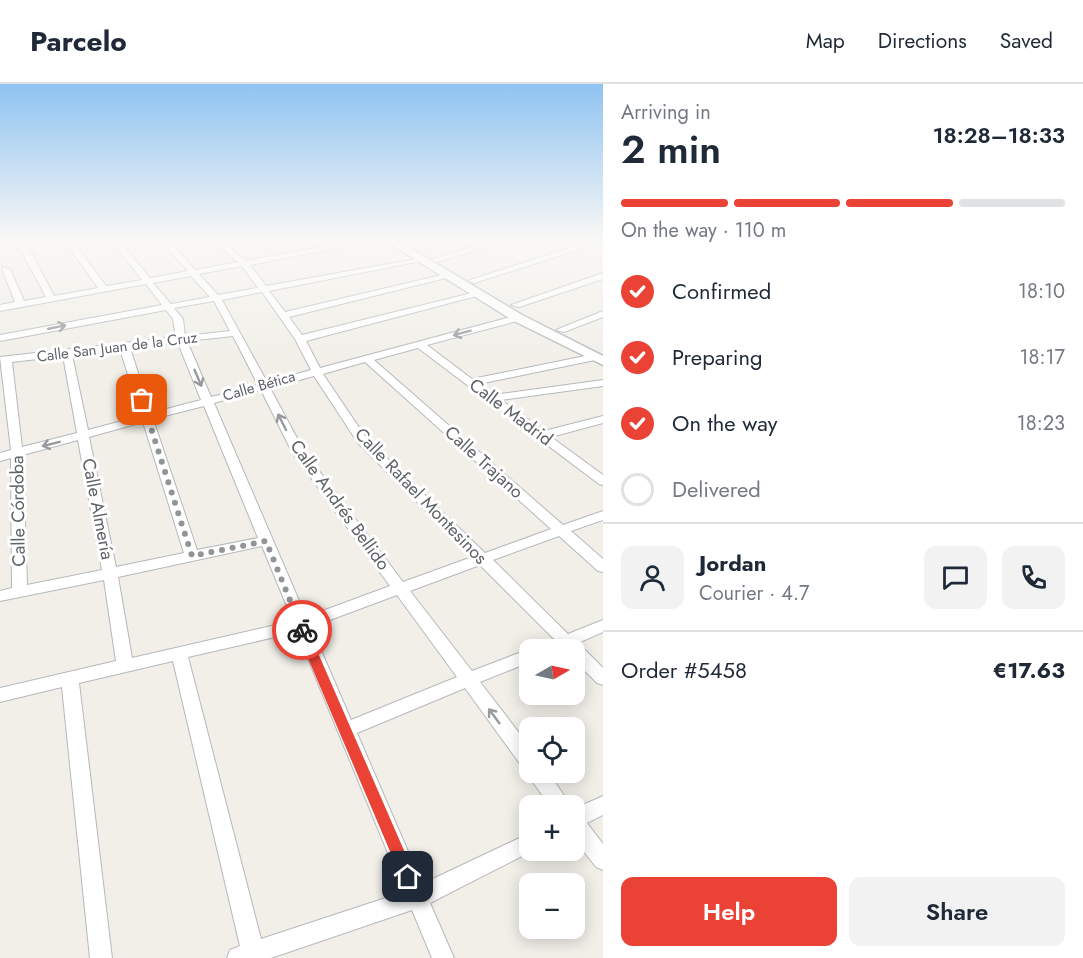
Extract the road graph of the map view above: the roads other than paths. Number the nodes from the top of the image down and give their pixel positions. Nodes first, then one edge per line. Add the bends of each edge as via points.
1 (18, 281) edge
2 (31, 281) edge
3 (97, 281) edge
4 (157, 281) edge
5 (202, 281) edge
6 (257, 281) edge
7 (310, 281) edge
8 (430, 281) edge
9 (458, 281) edge
10 (471, 281) edge
11 (591, 281) edge
12 (150, 282) junction
13 (263, 289) junction
14 (104, 290) junction
15 (480, 294) junction
16 (215, 296) junction
17 (51, 299) junction
18 (21, 305) junction
19 (168, 306) junction
20 (0, 308) edge
21 (513, 311) junction
22 (603, 314) edge
23 (282, 316) junction
24 (557, 331) junction
25 (235, 333) junction
26 (0, 338) edge
27 (181, 339) junction
28 (300, 339) junction
29 (419, 344) junction
30 (124, 346) junction
31 (67, 353) junction
32 (600, 357) edge
33 (366, 358) junction
34 (4, 360) edge
35 (316, 370) junction
36 (472, 382) junction
37 (603, 383) edge
38 (264, 385) junction
39 (493, 398) junction
40 (207, 401) junction
41 (148, 418) junction
42 (603, 419) edge
43 (544, 435) junction
44 (83, 436) junction
45 (17, 453) junction
46 (0, 457) edge
47 (603, 480) edge
48 (603, 515) edge
49 (562, 531) junction
50 (266, 541) junction
51 (192, 556) junction
52 (482, 560) junction
53 (603, 567) edge
54 (110, 573) junction
55 (401, 588) junction
56 (20, 592) junction
57 (0, 596) edge
58 (300, 625) junction
59 (603, 626) edge
60 (565, 639) edge
61 (572, 639) edge
62 (179, 653) junction
63 (519, 659) edge
64 (585, 660) edge
65 (125, 666) junction
66 (603, 678) edge
67 (70, 679) junction
68 (467, 680) junction
69 (0, 695) edge
70 (345, 730) junction
71 (519, 748) edge
72 (603, 805) edge
73 (585, 814) edge
74 (585, 835) edge
75 (519, 847) edge
76 (603, 860) edge
77 (417, 898) junction
78 (246, 956) edge
79 (101, 958) edge
80 (443, 958) edge

1 - 18 street
2 - 17 street
3 - 14 street
4 - 12 street
5 - 16 street, Calle Andrés Bellido
6 - 13 street, Calle Rafael Montesinos
7 - 13 street
8 - 23 street
9 - 15 street
10 - 21 street
11 - 21 street, Calle Bética
12 - 14 street
12 - 19 street
13 - 16 street
13 - 23 street, Calle Rafael Montesinos
14 - 17 street
15 - 21 street
15 - 28 street
16 - 19 street
16 - 25 street, Calle Andrés Bellido
17 - 18 street
18 - 20 street
26 -> 19 street
19 - 27 street via 178,319
21 - 24 street
21 -> 29 street, Calle Bética
22 - 24 street
23 - 28 street, Calle Rafael Montesinos
24 - 32 street
25 - 27 street, Calle San Juan de la Cruz
25 - 38 street, Calle Andrés Bellido
27 - 30 street, Calle San Juan de la Cruz
27 -> 40 street
28 - 35 street, Calle Rafael Montesinos
29 - 33 street, Calle Bética
29 - 36 street, Calle Madrid
30 - 31 street, Calle San Juan de la Cruz
30 - 41 street
31 - 34 street, Calle San Juan de la Cruz
31 - 44 street, Calle Almería
32 - 36 street
33 - 35 street, Calle Bética
33 - 49 street, Calle Trajano
34 - 45 street, Calle Córdoba
35 - 38 street, Calle Bética
35 - 52 street, Calle Rafael Montesinos via 362,440
36 - 39 street, Calle Madrid
37 - 39 street
38 - 40 street, Calle Bética
55 -> 38 street, Calle Andrés Bellido via 298,452
39 - 43 street, Calle Madrid
40 - 41 street, Calle Bética
40 - 50 street
41 - 44 street, Calle Bética
41 - 51 street
42 - 43 street
43 - 47 street, Calle Madrid
44 -> 45 street, Calle Bética
44 - 54 street, Calle Almería
45 - 46 street, Calle Bética
45 - 56 street, Calle Córdoba
48 - 49 street
49 - 52 street
49 - 53 street, Calle Trajano
50 - 51 street
50 - 58 street
51 - 54 street
52 - 55 street
52 - 60 street, Calle Rafael Montesinos
54 - 56 street
54 - 65 street, Calle Almería
55 - 58 street
55 - 68 street, Calle Andrés Bellido
56 - 57 street
58 - 62 street
58 - 70 street
59 - 61 street
62 - 65 street
62 - 78 street
63 - 68 street
64 - 66 street, Calle Rafael Montesinos
65 - 67 street
67 - 69 street
67 - 79 street
68 - 70 street
71 -> 68 street, Calle Andrés Bellido
70 - 77 street
72 - 73 street
74 - 76 street
75 - 77 street
77 - 78 street
77 - 80 street

